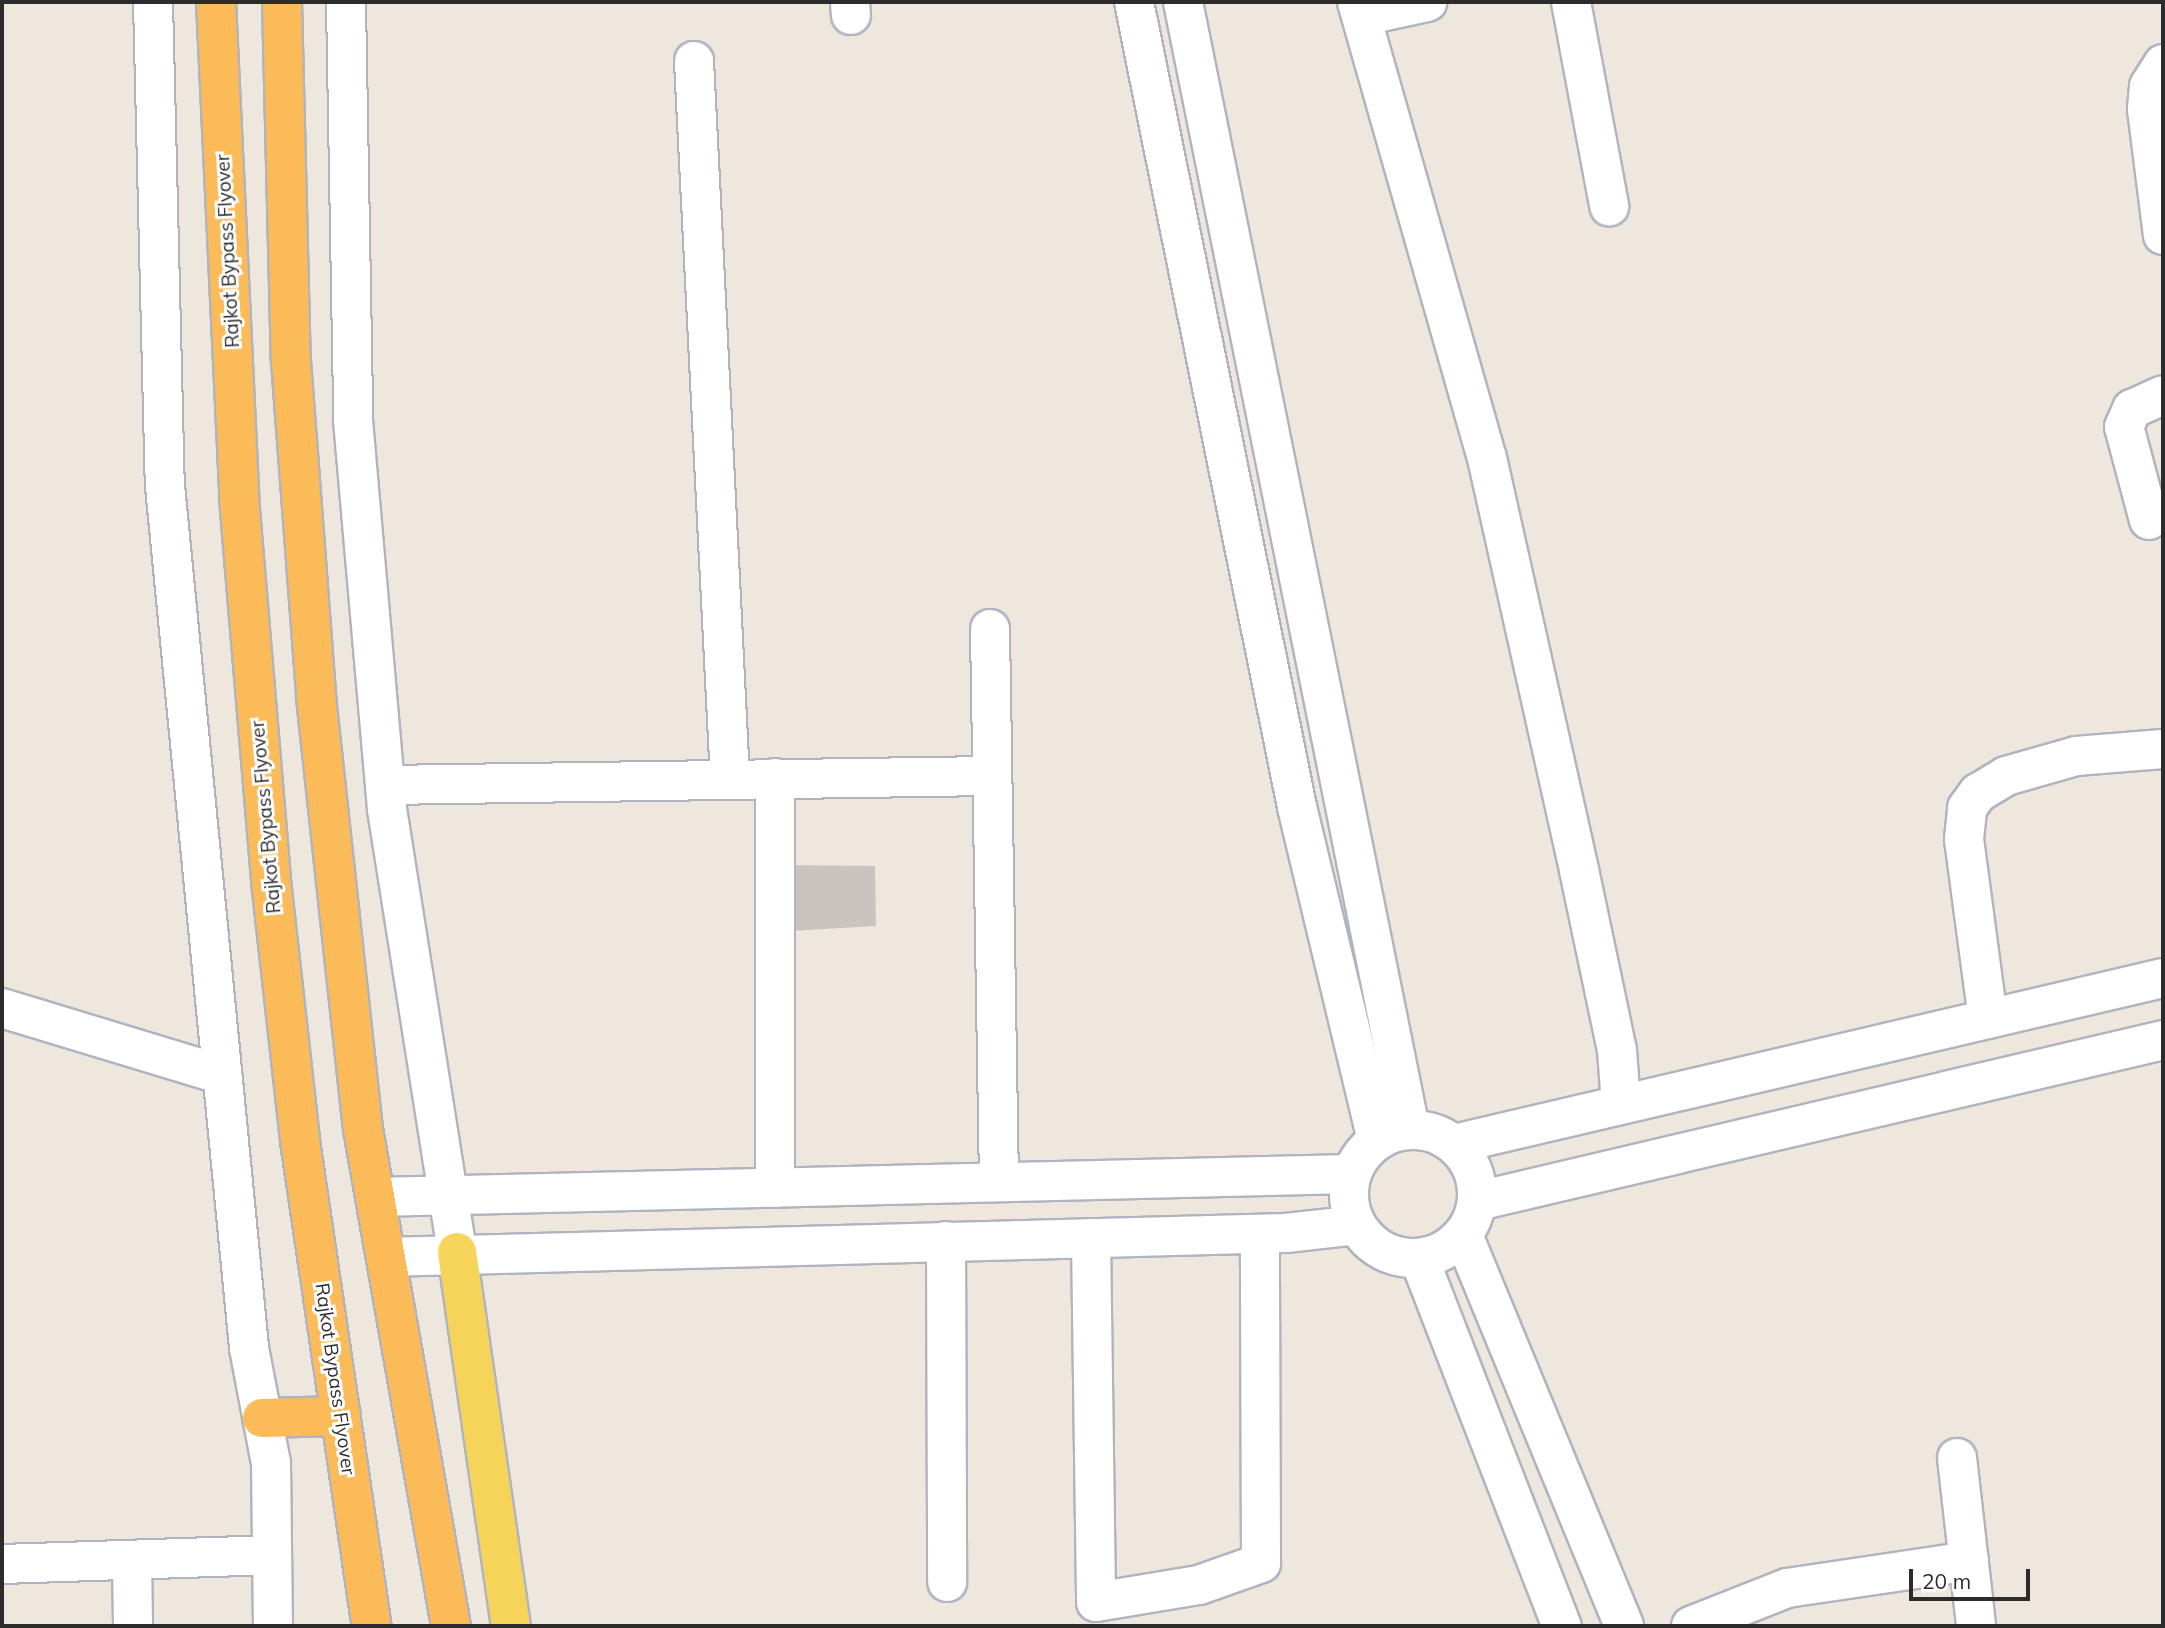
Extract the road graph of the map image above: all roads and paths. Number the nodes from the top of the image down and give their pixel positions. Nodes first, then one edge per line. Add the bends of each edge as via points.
1 (153, 2) edge
2 (216, 2) edge
3 (282, 2) edge
4 (346, 2) edge
5 (1133, 2) edge
6 (1182, 2) edge
7 (1427, 2) edge
8 (1571, 2) edge
9 (1360, 9) edge
10 (694, 61) dead end
11 (2163, 64) edge
12 (1609, 206) dead end
13 (2163, 236) edge
14 (2163, 395) edge
15 (2148, 520) dead end
16 (990, 629) dead end
17 (2163, 749) edge
18 (989, 776) junction
19 (775, 778) junction
20 (730, 779) junction
21 (385, 785) junction
22 (2163, 978) edge
23 (2, 1009) edge
24 (1988, 1019) junction
25 (2163, 1040) edge
26 (222, 1075) junction
27 (1621, 1105) junction
28 (1394, 1135) junction
29 (1454, 1144) junction
30 (1352, 1174) junction
31 (999, 1182) junction
32 (775, 1188) junction
33 (445, 1197) junction
34 (375, 1198) junction
35 (1478, 1201) junction
36 (1357, 1225) junction
37 (1260, 1234) junction
38 (1463, 1235) junction
39 (1091, 1238) junction
40 (946, 1241) junction
41 (457, 1252) junction
42 (386, 1257) junction
43 (1419, 1258) junction
44 (341, 1416) junction
45 (262, 1418) junction
46 (1957, 1458) dead end
47 (272, 1555) junction
48 (132, 1559) junction
49 (1969, 1561) junction
50 (2, 1564) edge
51 (947, 1582) dead end
52 (133, 1626) edge
53 (273, 1626) edge
54 (372, 1626) edge
55 (451, 1626) edge
56 (511, 1626) edge
57 (1562, 1626) edge
58 (1624, 1626) edge
59 (1691, 1626) edge
60 (1976, 1626) edge

1 - 26 street via 164,486
2 - 44 highway, Rajkot Bypass Flyover via 239,498 271,876
3 - 34 highway via 291,361 316,697
4 - 21 street via 353,420
5 - 28 street via 1297,807
6 - 28 street
7 - 9 street
8 - 12 street
9 - 27 street via 1487,458 1614,1038
10 - 20 street
11 - 13 street via 2149,86 2147,109
14 - 15 street via 2132,409 2124,427
16 - 18 street
17 - 24 street via 2076,756 2006,776 1978,793 1967,808 1964,839
18 - 19 street
18 - 31 street
19 - 20 street
19 - 32 street
20 - 21 street
21 - 33 street
22 - 24 street
23 - 26 street
24 - 27 street
25 - 35 street
26 - 45 street via 249,1348
27 - 29 street
28 - 29 street
28 - 30 street
29 - 35 street via 1473,1169
30 - 31 street
30 - 36 street via 1349,1200
31 - 32 street
32 - 33 street
33 - 34 street
33 - 41 street
34 - 42 highway
35 - 38 street
36 - 37 street
36 - 43 street via 1394,1255
37 - 39 street
37 - 39 street via 1261,1563 1199,1585 1096,1602
38 - 43 street
38 - 58 street
39 - 40 street
40 - 41 street
40 - 51 street
41 - 42 street
41 - 56 main road
42 - 55 highway
43 - 57 street
44 - 45 highway
44 - 54 highway, Rajkot Bypass Flyover
45 - 47 street via 271,1463
46 - 49 street
47 - 48 street
47 - 53 street
48 - 50 street
48 - 52 street
49 - 59 street via 1787,1588
49 - 60 street

